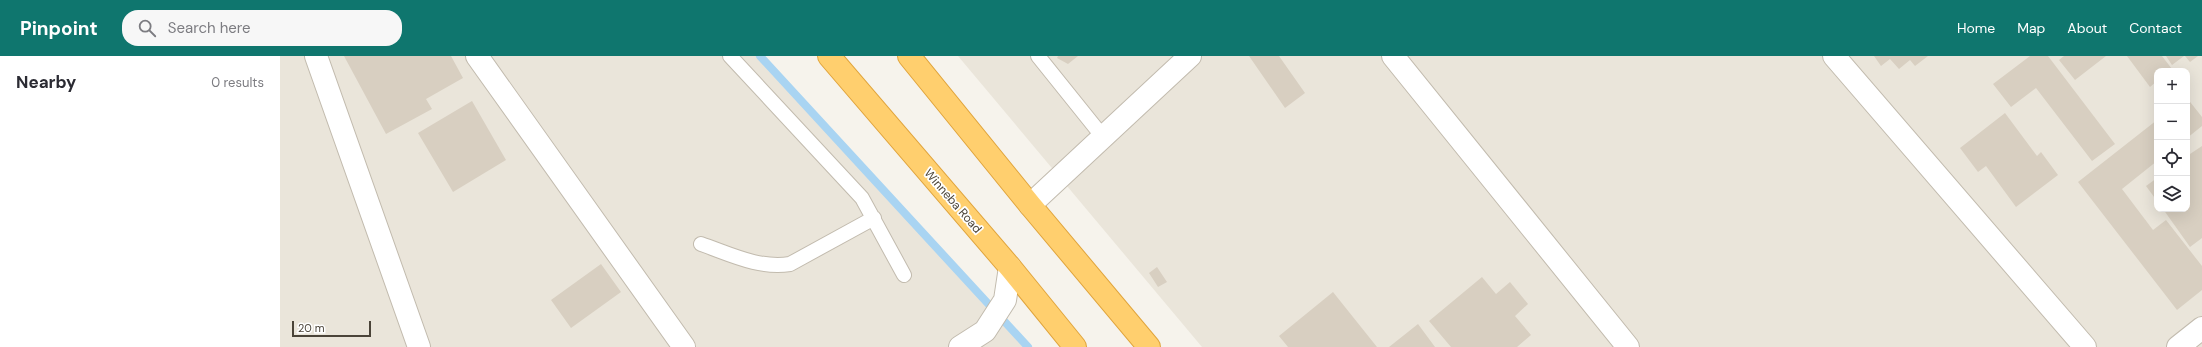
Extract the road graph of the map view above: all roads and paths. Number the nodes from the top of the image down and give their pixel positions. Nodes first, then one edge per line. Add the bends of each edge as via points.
1 (316, 56) edge
2 (477, 56) edge
3 (730, 56) edge
4 (829, 56) edge
5 (909, 56) edge
6 (1038, 56) edge
7 (1190, 56) edge
8 (1393, 56) edge
9 (1834, 56) edge
10 (1103, 137) junction
11 (1030, 205) junction
12 (874, 218) junction
13 (701, 244) dead end
14 (1010, 267) junction
15 (904, 275) dead end
16 (2202, 328) edge
17 (419, 347) edge
18 (684, 347) edge
19 (960, 347) edge
20 (1075, 347) edge
21 (1149, 347) edge
22 (1628, 347) edge
23 (2085, 347) edge
24 (2178, 347) edge

1 - 17 street
2 - 18 street
3 - 12 lane via 851,184
4 - 14 highway, Winneba Road
5 - 11 highway
6 - 10 lane
7 - 10 street
8 - 22 street
9 - 23 street
10 - 11 street
11 - 21 highway
12 - 13 lane via 790,264 776,267
12 - 15 lane
14 - 19 street via 1005,300 985,331
14 - 20 highway, Winneba Road
16 - 24 street

